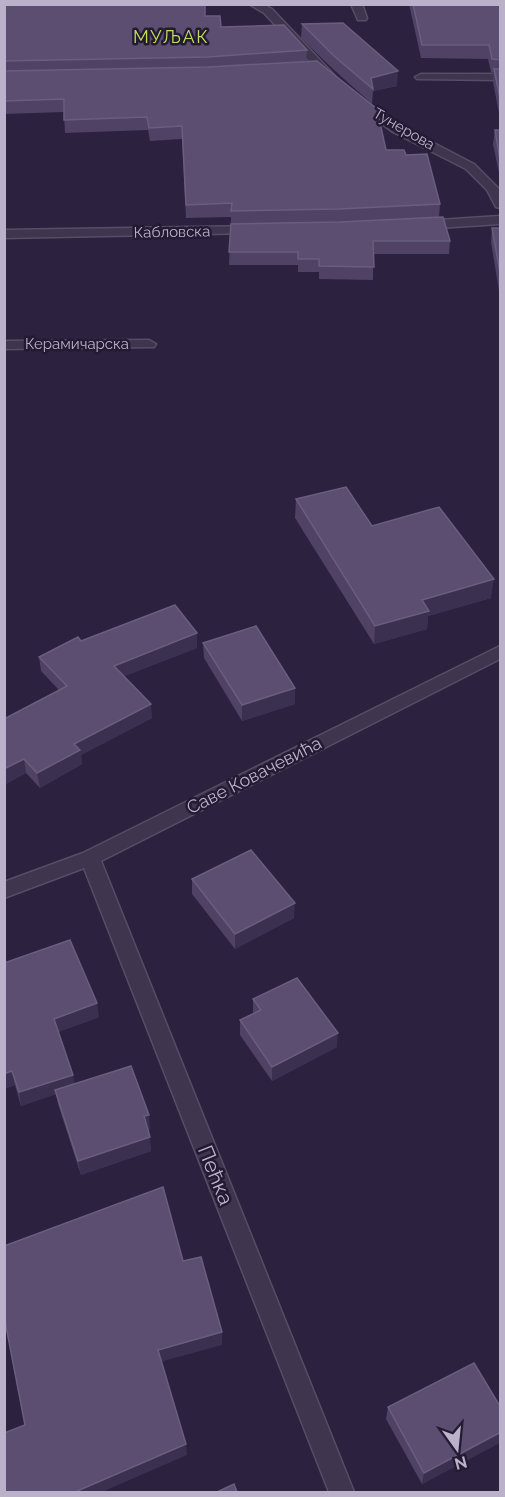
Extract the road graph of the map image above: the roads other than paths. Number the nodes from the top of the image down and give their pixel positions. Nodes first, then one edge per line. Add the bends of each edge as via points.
1 (254, 4) edge
2 (356, 4) edge
3 (362, 18) dead end
4 (421, 76) dead end
5 (501, 77) edge
6 (501, 204) edge
7 (501, 220) edge
8 (408, 225) edge
9 (267, 230) edge
10 (4, 234) edge
11 (149, 344) dead end
12 (4, 345) edge
13 (501, 652) edge
14 (90, 858) junction
15 (4, 890) edge
16 (341, 1492) edge

1 - 6 street, Тунерова via 268,11 314,68 396,128 473,168 492,187
2 - 3 street
4 - 5 street
7 - 8 street
9 - 10 street, Кабловска
11 - 12 street, Керамичарска
13 - 14 street, Саве Ковачевића
14 - 15 street, Саве Ковачевића
14 - 16 street, Пећка

